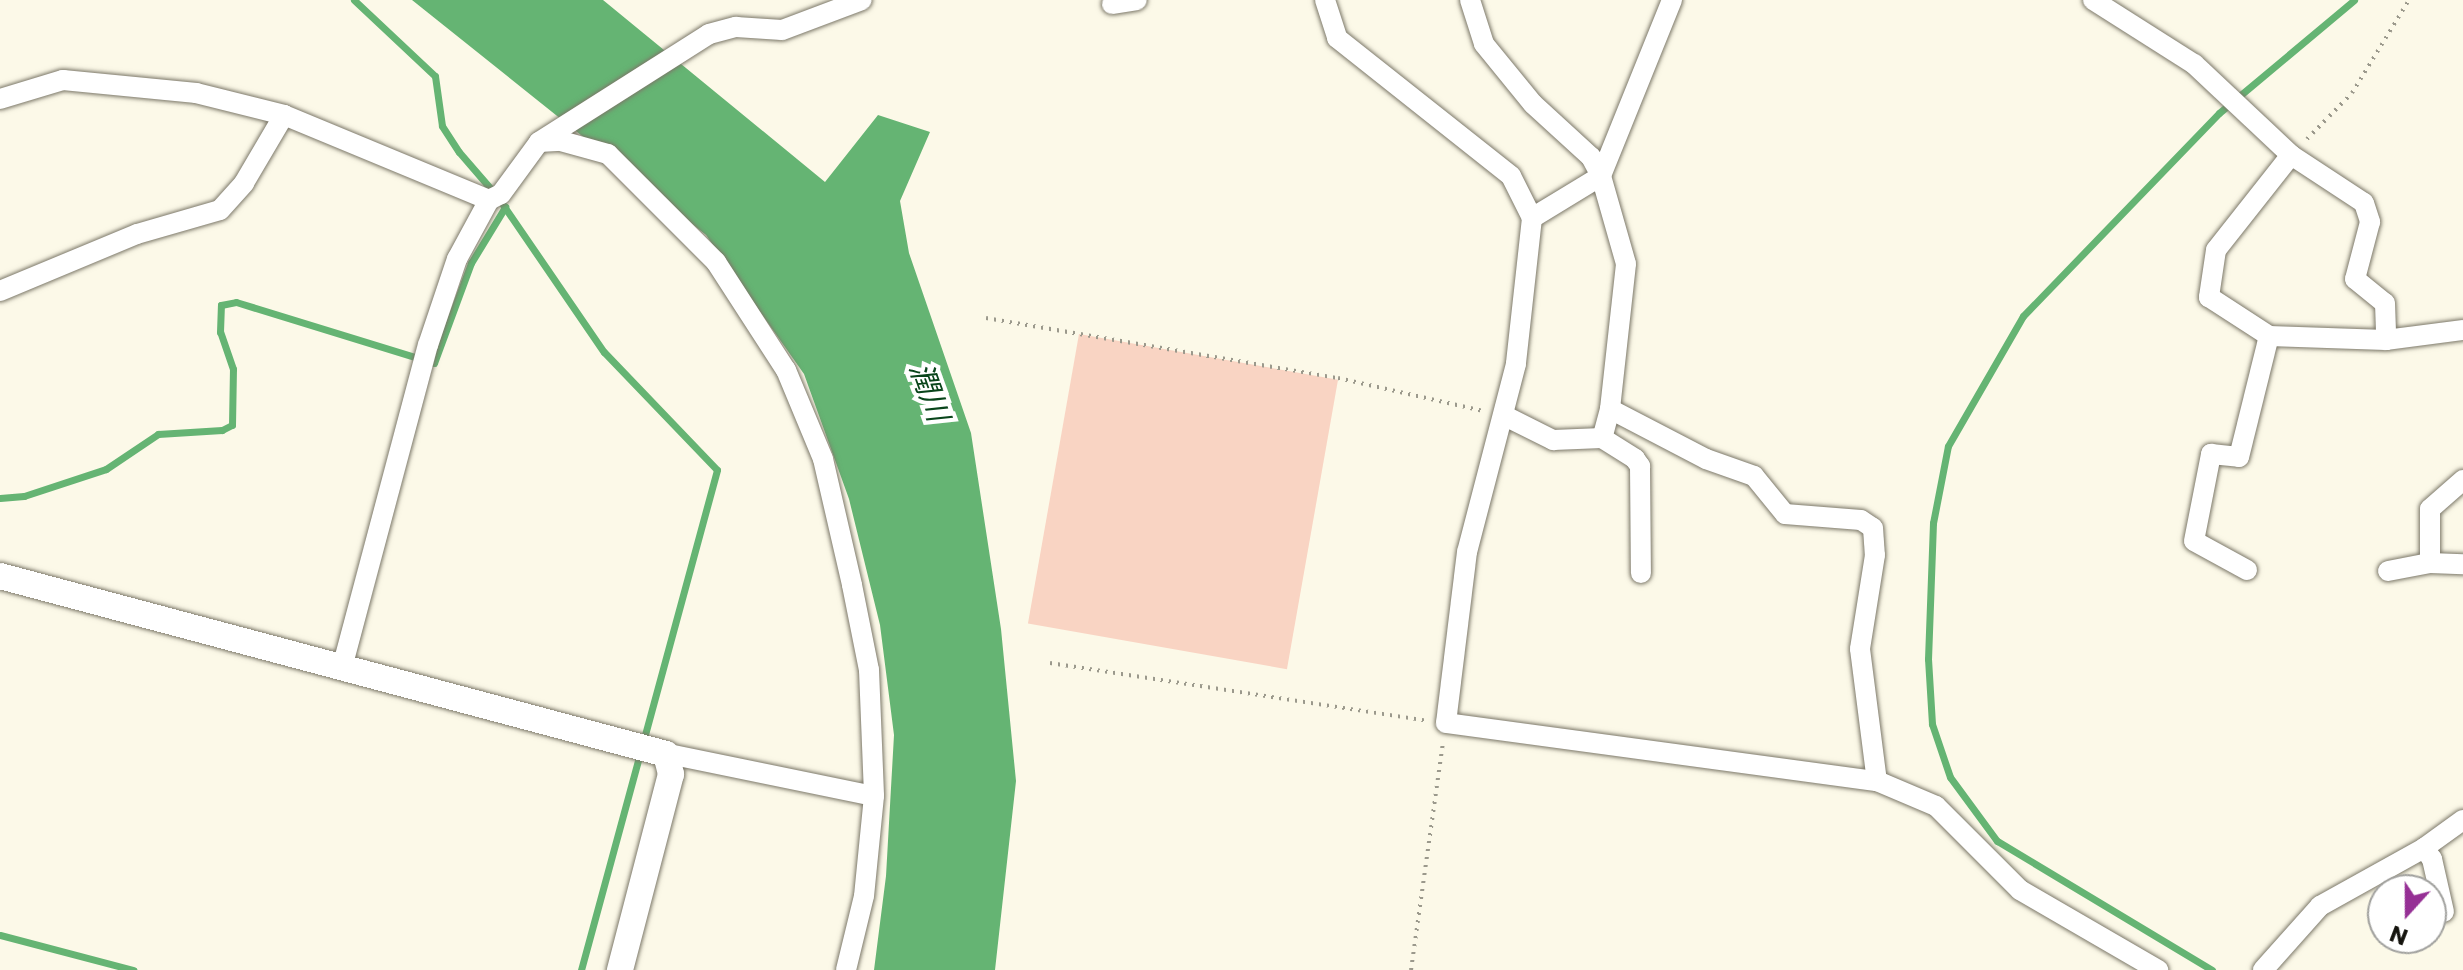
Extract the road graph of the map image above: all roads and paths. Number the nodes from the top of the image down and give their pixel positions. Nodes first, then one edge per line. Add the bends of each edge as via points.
1 (862, 0) edge
2 (1137, 0) edge
3 (1325, 0) edge
4 (1470, 0) edge
5 (1672, 0) edge
6 (2093, 0) edge
7 (2409, 0) edge
8 (1112, 4) dead end
9 (0, 99) edge
10 (284, 115) junction
11 (539, 142) junction
12 (2291, 155) junction
13 (1601, 176) junction
14 (489, 200) junction
15 (1532, 218) junction
16 (0, 291) edge
17 (986, 318) dead end
18 (2463, 330) edge
19 (2269, 336) junction
20 (2386, 340) junction
21 (1610, 409) junction
22 (1505, 416) junction
23 (1602, 438) junction
24 (2463, 480) edge
25 (2430, 563) junction
26 (2463, 564) edge
27 (0, 565) edge
28 (2247, 570) dead end
29 (2388, 571) dead end
30 (1641, 573) dead end
31 (0, 576) edge
32 (81, 596) junction
33 (1050, 663) dead end
34 (343, 664) junction
35 (1446, 723) junction
36 (659, 752) junction
37 (1877, 781) junction
38 (874, 796) junction
39 (2463, 820) edge
40 (2424, 848) junction
41 (2435, 874) edge
42 (620, 970) edge
43 (846, 970) edge
44 (1411, 970) edge
45 (2158, 970) edge
46 (2263, 970) edge

1 - 11 street via 782,30 736,27 709,34
2 - 8 street
3 - 15 street via 1337,38 1511,176
4 - 13 street via 1484,44 1533,104 1591,157
5 - 13 street
6 - 12 street via 2231,94
7 - 12 path via 2352,93
9 - 10 street via 63,80 196,93
10 - 14 street
10 - 16 street via 244,183 220,210 137,234
11 - 14 street via 501,194
11 - 38 street via 561,141 608,154 716,262 786,370 823,459 852,585 869,670
12 - 19 street via 2216,250 2209,297
12 - 20 street via 2369,211 2355,279 2385,303
13 - 15 street
13 - 21 street via 1626,264
14 - 34 street via 457,259 428,345
15 - 22 street via 1522,325
17 - 22 path via 1338,378
18 - 20 street
19 - 20 street
19 - 28 street via 2239,457 2211,454 2194,541
21 - 23 street
21 - 37 street via 1706,459 1754,476 1785,514 1861,520 1873,528 1875,555 1860,649
22 - 23 street via 1553,440
22 - 35 street via 1467,552
23 - 30 street via 1640,466
24 - 25 street via 2430,509
25 - 26 street
25 - 29 street
27 - 32 street
31 - 32 street
32 - 34 street
33 - 35 path
34 - 36 street
35 - 37 street
35 - 44 path
36 - 38 street
36 - 42 street via 670,757 671,774
37 - 45 street via 1936,806 2020,890
38 - 43 street via 864,896
39 - 40 street
40 - 41 street
40 - 46 street via 2320,906

